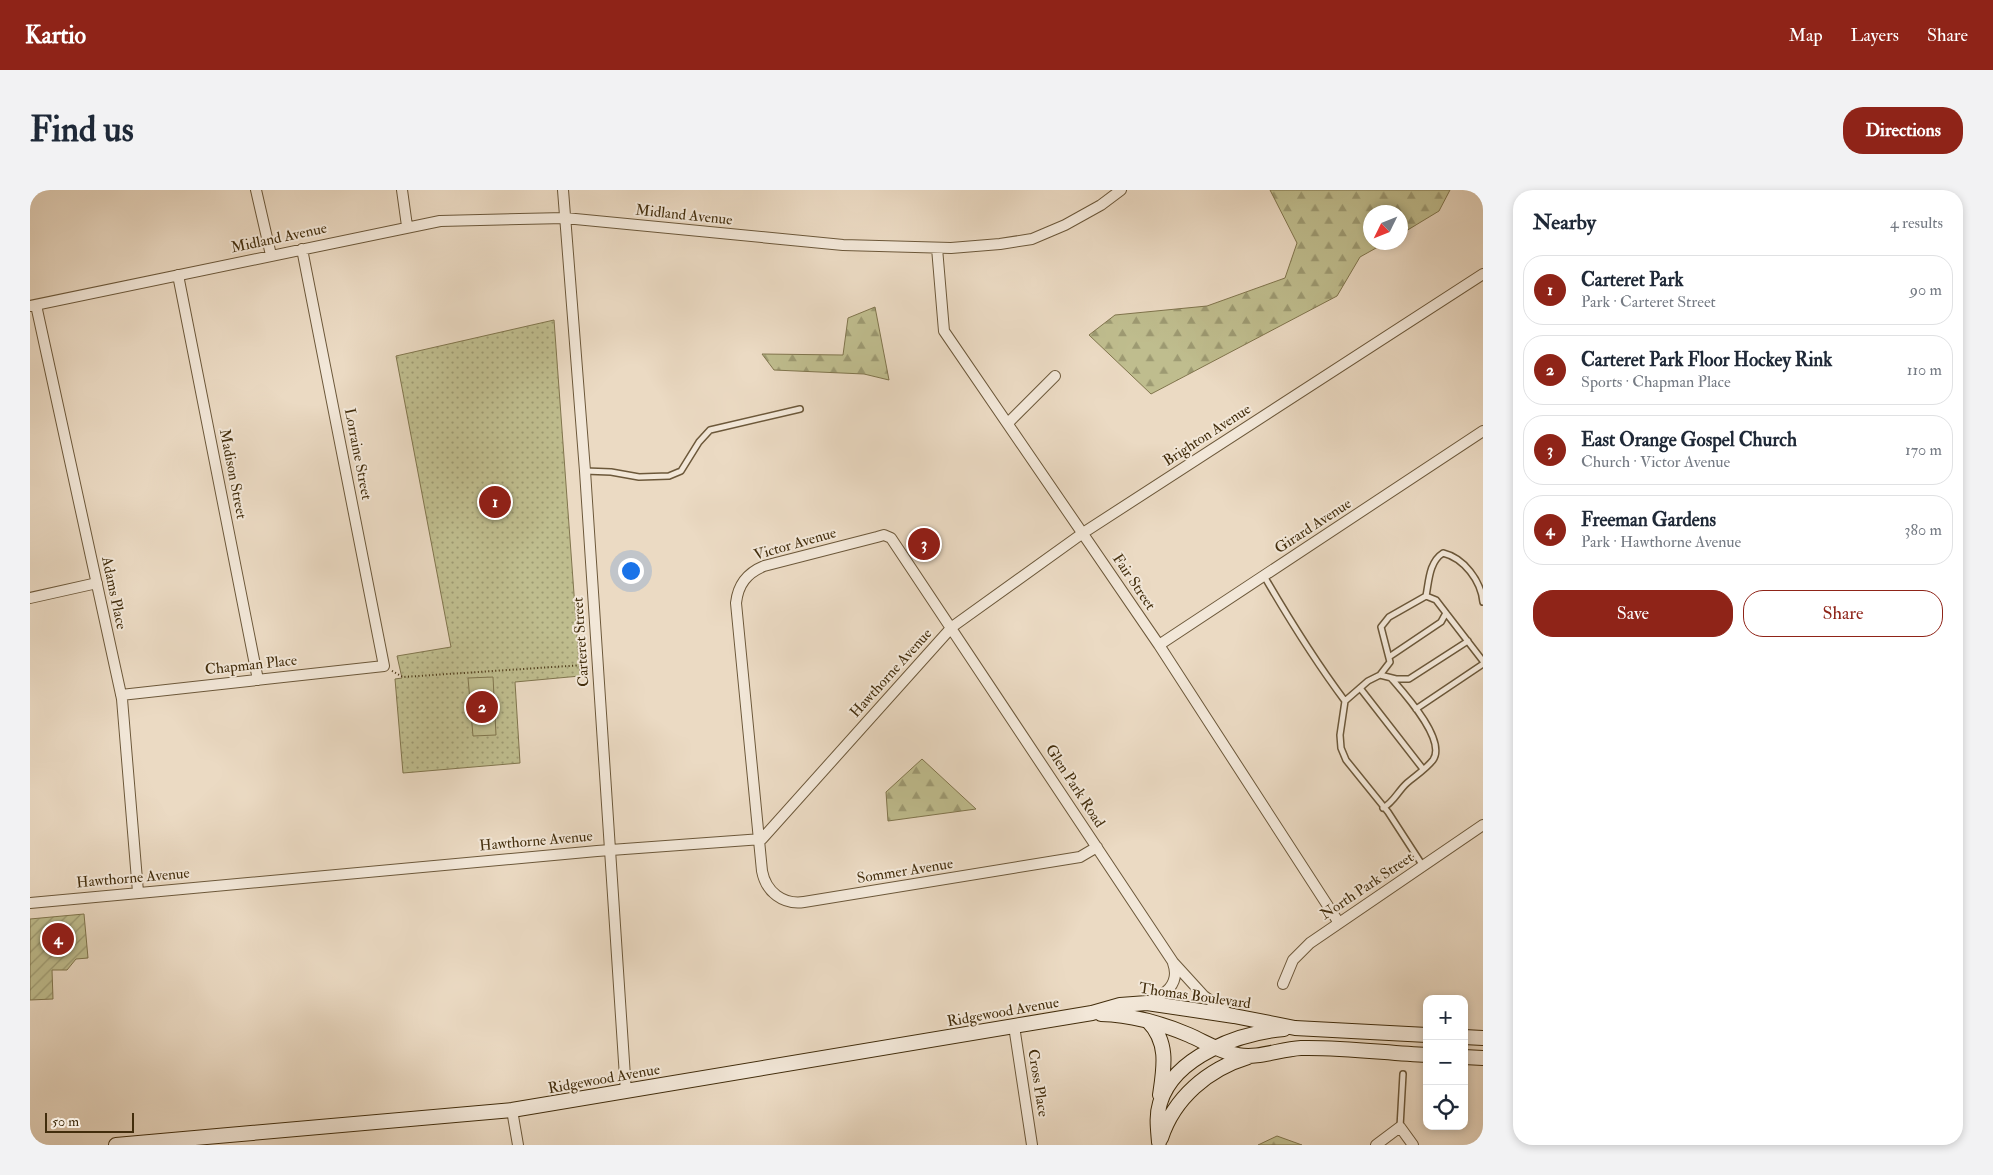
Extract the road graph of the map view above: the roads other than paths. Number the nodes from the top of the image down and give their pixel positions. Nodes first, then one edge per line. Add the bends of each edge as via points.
1 (256, 190) edge
2 (402, 190) edge
3 (563, 190) edge
4 (1118, 191) edge
5 (565, 218) junction
6 (407, 226) junction
7 (937, 248) junction
8 (302, 249) junction
9 (271, 255) junction
10 (178, 275) junction
11 (1481, 279) edge
12 (33, 306) edge
13 (1055, 376) dead end
14 (800, 409) dead end
15 (1008, 424) junction
16 (1483, 431) edge
17 (585, 471) junction
18 (1083, 533) junction
19 (1264, 576) junction
20 (97, 583) junction
21 (1426, 596) junction
22 (30, 598) edge
23 (1483, 602) edge
24 (1446, 613) junction
25 (952, 627) junction
26 (1468, 641) junction
27 (1160, 645) junction
28 (1389, 657) junction
29 (1483, 662) edge
30 (384, 666) joint
31 (1380, 675) junction
32 (1392, 678) junction
33 (258, 680) junction
34 (1360, 688) junction
35 (121, 695) junction
36 (1345, 701) junction
37 (1416, 709) junction
38 (1423, 769) junction
39 (1383, 808) junction
40 (1483, 825) edge
41 (759, 840) junction
42 (1097, 847) junction
43 (610, 850) junction
44 (1423, 866) junction
45 (138, 892) junction
46 (30, 903) edge
47 (1339, 923) junction
48 (1173, 962) junction
49 (1283, 984) dead end
50 (1146, 1003) junction
51 (1092, 1013) junction
52 (1234, 1016) junction
53 (1148, 1021) junction
54 (1014, 1026) junction
55 (1295, 1028) junction
56 (1423, 1035) edge
57 (1468, 1037) edge
58 (1483, 1038) edge
59 (1214, 1048) junction
60 (1423, 1055) edge
61 (1251, 1057) junction
62 (1468, 1057) edge
63 (1483, 1058) edge
64 (1403, 1074) dead end
65 (626, 1092) junction
66 (512, 1110) junction
67 (1158, 1110) junction
68 (1400, 1127) junction
69 (211, 1140) edge
70 (1159, 1143) edge
71 (116, 1145) edge
72 (518, 1145) edge
73 (1032, 1145) edge
74 (1376, 1145) edge
75 (1413, 1145) edge

1 - 9 street
2 - 6 street
3 - 5 street, Carteret Street
4 - 7 street, Midland Avenue via 1101,205 1032,239
5 - 6 street, Midland Avenue via 440,221
5 - 7 street, Midland Avenue via 843,245
5 - 17 street, Carteret Street
6 - 8 street, Midland Avenue
7 - 15 street, Fair Street via 944,331
8 - 9 street, Midland Avenue
8 - 30 street, Lorraine Street
9 - 10 street, Midland Avenue
10 - 12 street, Midland Avenue
10 - 33 street, Madison Street
11 - 18 street, Brighton Avenue
12 - 20 street, Adams Place
13 - 15 street
14 - 17 lane via 710,430 680,471 669,476 639,477
15 - 18 street, Fair Street
16 - 19 street, Girard Avenue
17 - 43 street, Carteret Street
18 - 25 street, Brighton Avenue
18 - 27 street, Fair Street
19 - 27 street, Girard Avenue
19 - 36 lane via 1294,628
20 - 22 street
20 - 35 street, Adams Place
21 - 23 lane via 1433,564 1444,553 1453,556 1476,578
21 - 24 lane via 1436,600
21 - 28 lane via 1389,617 1381,627
24 - 26 lane
24 - 28 lane via 1441,622
25 - 41 street, Hawthorne Avenue
25 - 41 street, Victor Avenue via 891,538 884,535 764,566 745,577 736,603
25 - 42 street, Glen Park Road
26 - 29 lane
26 - 32 lane via 1409,679
27 - 47 street, Fair Street
28 - 31 lane via 1390,662
29 - 37 lane
30 - 33 street, Chapman Place
31 - 32 lane
31 - 34 lane
32 - 37 lane
33 - 35 street, Chapman Place
34 - 36 lane
34 - 38 lane
35 - 45 street, Adams Place
36 - 39 lane via 1341,748 1346,760
37 - 38 lane via 1436,748 1434,759
38 - 39 lane
39 - 44 lane
40 - 44 street, North Park Street
41 - 42 street, Sommer Avenue via 766,885 779,898 797,903 1080,857
41 - 43 street, Hawthorne Avenue
42 - 48 street, Glen Park Road
43 - 45 street, Hawthorne Avenue
43 - 65 street, Carteret Street
44 - 47 street, North Park Street
45 - 46 street, Hawthorne Avenue
47 - 49 street, North Park Street via 1302,950 1293,960
48 - 50 street via 1176,974 1172,986
48 - 52 street, Glen Park Road via 1204,996
50 - 51 street, Thomas Boulevard via 1120,1005
50 - 52 street, Thomas Boulevard
51 - 53 street, Thomas Boulevard
51 - 54 street, Ridgewood Avenue
52 - 55 street, Thomas Boulevard
53 - 59 street, Thomas Boulevard via 1189,1035
53 - 67 street via 1160,1036 1164,1051
54 - 65 street, Ridgewood Avenue
54 - 73 street, Cross Place
55 - 56 street, Thomas Boulevard
55 - 59 street via 1255,1034
57 - 58 street
59 - 61 street, Thomas Boulevard
59 - 67 street via 1179,1073 1163,1095
60 - 61 street, Thomas Boulevard via 1302,1048
61 - 70 street via 1219,1070 1187,1094 1170,1114
62 - 63 street
64 - 68 lane
65 - 66 street, Ridgewood Avenue
66 - 69 street, Ridgewood Avenue
66 - 72 street
67 - 70 street
68 - 74 street
68 - 75 street
69 - 71 street, Ridgewood Avenue

